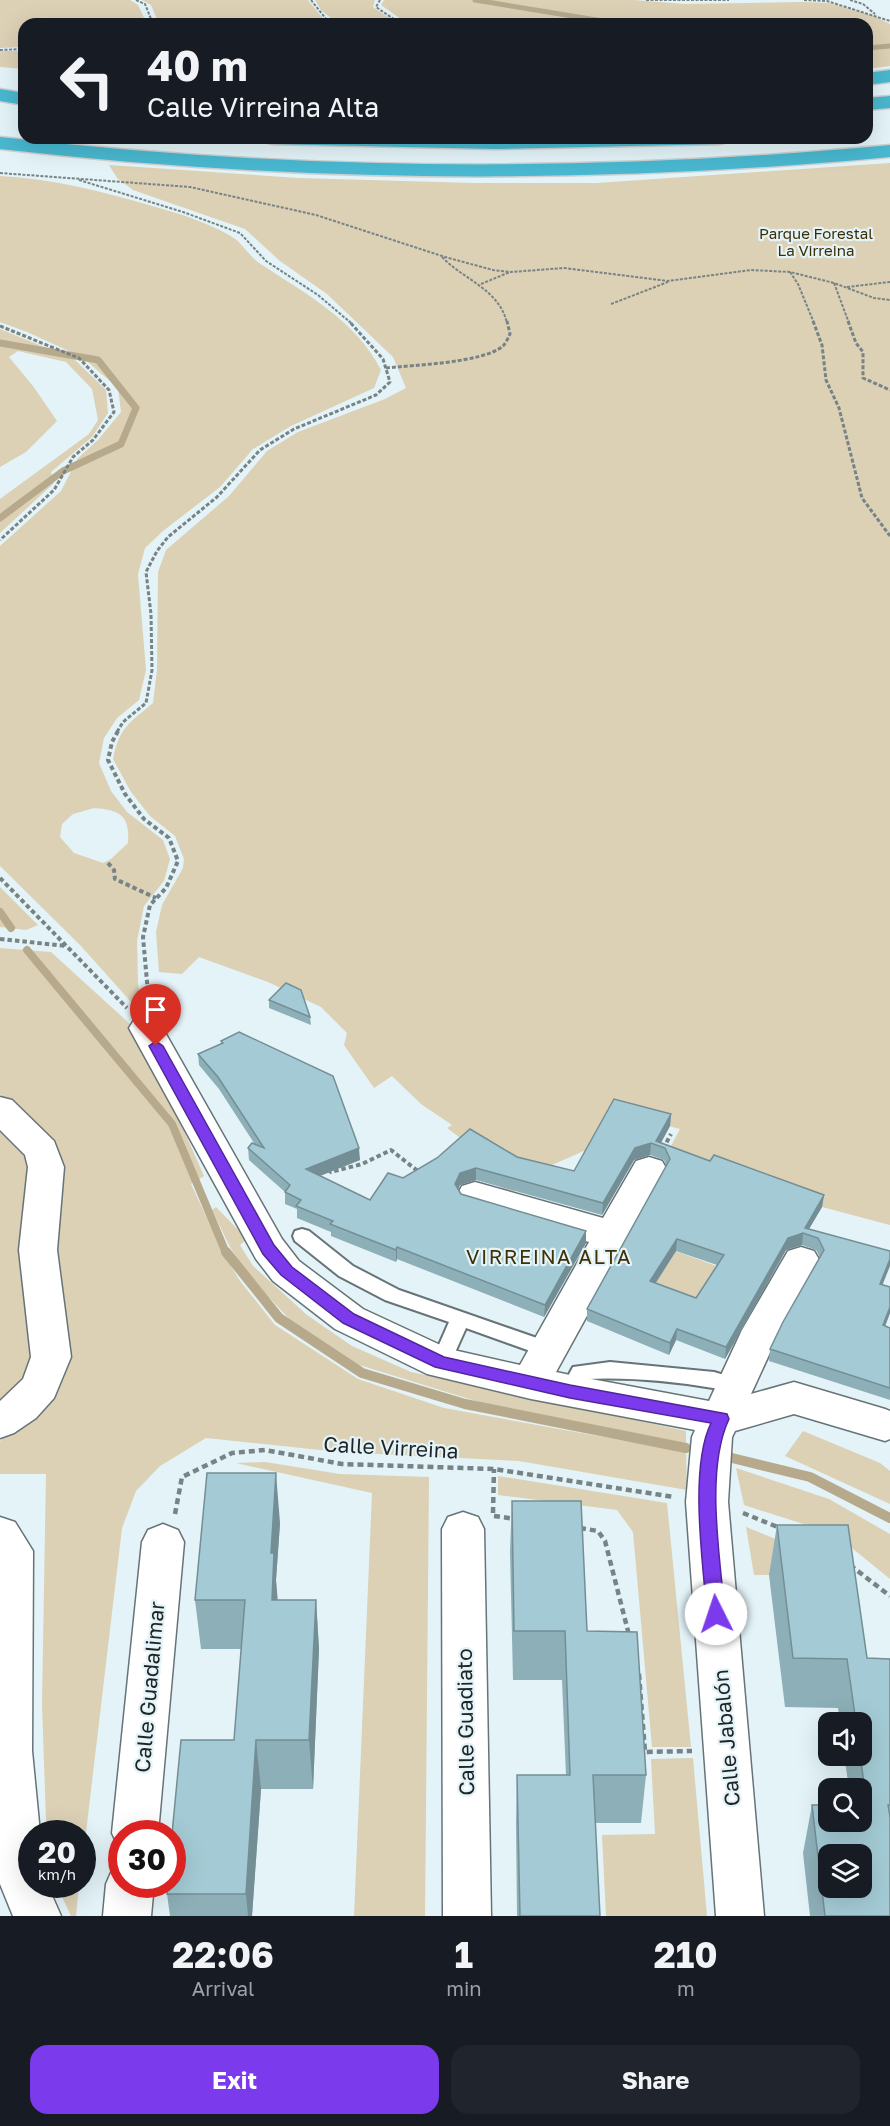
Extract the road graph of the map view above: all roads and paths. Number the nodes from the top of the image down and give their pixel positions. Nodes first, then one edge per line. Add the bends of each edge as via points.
1 (136, 0) edge
2 (311, 0) edge
3 (380, 0) edge
4 (646, 0) edge
5 (729, 0) edge
6 (804, 0) edge
7 (850, 0) edge
8 (877, 16) junction
9 (151, 18) edge
10 (325, 18) edge
11 (392, 18) edge
12 (890, 21) edge
13 (18, 49) edge
14 (0, 50) edge
15 (890, 76) edge
16 (873, 78) edge
17 (0, 97) edge
18 (890, 102) edge
19 (873, 103) edge
20 (18, 107) edge
21 (0, 138) edge
22 (18, 140) edge
23 (0, 143) edge
24 (59, 144) edge
25 (890, 151) edge
26 (255, 164) junction
27 (0, 173) edge
28 (102, 174) dead end
29 (79, 180) junction
30 (99, 181) junction
31 (442, 256) junction
32 (511, 272) junction
33 (790, 272) junction
34 (668, 281) junction
35 (890, 282) edge
36 (834, 283) junction
37 (481, 284) junction
38 (843, 287) junction
39 (890, 300) edge
40 (611, 304) dead end
41 (0, 326) edge
42 (386, 368) junction
43 (890, 390) edge
44 (890, 536) edge
45 (0, 540) edge
46 (108, 863) dead end
47 (0, 878) edge
48 (157, 898) junction
49 (0, 939) edge
50 (68, 946) junction
51 (146, 1028) junction
52 (0, 1109) edge
53 (323, 1164) edge
54 (649, 1170) dead end
55 (421, 1174) edge
56 (475, 1195) dead end
57 (613, 1235) junction
58 (302, 1236) dead end
59 (801, 1261) dead end
60 (459, 1319) junction
61 (547, 1349) junction
62 (441, 1363) junction
63 (531, 1383) junction
64 (729, 1403) junction
65 (0, 1422) edge
66 (888, 1427) edge
67 (689, 1499) junction
68 (528, 1521) edge
69 (478, 1522) joint
70 (574, 1527) edge
71 (783, 1529) edge
72 (0, 1534) edge
73 (163, 1542) joint
74 (841, 1559) edge
75 (890, 1596) edge
76 (632, 1645) edge
77 (637, 1668) edge
78 (694, 1751) dead end
79 (136, 1820) edge
80 (129, 1898) edge
81 (37, 1916) edge
82 (127, 1916) edge
83 (467, 1916) edge
84 (740, 1916) edge

1 - 9 path via 145,4
2 - 10 path
3 - 11 path via 376,7
4 - 5 path
6 - 8 path via 827,1
7 - 8 path via 863,4
8 - 12 path
13 - 14 path
15 - 16 highway
17 - 20 highway
18 - 19 highway
21 - 22 highway
23 - 26 highway via 136,158
24 - 26 highway
25 - 26 highway via 569,171
27 - 29 path
28 - 30 path
29 - 30 path
29 - 42 path via 240,233 266,261 318,295 355,326
30 - 31 path via 145,182 221,194 316,215
31 - 32 path
31 - 37 path via 448,265
32 - 34 path via 564,268
32 - 37 path
33 - 34 path via 751,270
33 - 36 path
33 - 44 path via 822,345 826,380 839,408 862,498
34 - 40 path
35 - 38 path
36 - 38 path
36 - 43 path via 862,352 863,378
37 - 42 path via 508,321 510,334 502,347 469,358
38 - 39 path
41 - 45 path via 79,358 109,390 114,412 93,440 73,457 54,490
42 - 48 path via 390,382 376,395 294,429 260,450 217,497 168,537 146,572 152,670 146,703 123,722 108,760 125,794 144,819 169,838 178,861
46 - 48 path via 115,879
47 - 50 path
48 - 51 path via 150,905 143,937 150,1010
49 - 50 path
50 - 51 path
51 - 62 street via 269,1250 286,1271 349,1318
52 - 65 street via 41,1150 46,1167 38,1250 51,1357 40,1387 22,1407
53 - 55 path via 331,1172 340,1171 390,1150
54 - 57 street
56 - 57 street
57 - 61 street
58 - 60 lane via 346,1271 392,1295
59 - 64 street, Calle Jabalón via 761,1330
60 - 61 lane
60 - 62 lane
61 - 63 street
62 - 63 street
63 - 64 street via 570,1391
64 - 66 street via 794,1398
64 - 67 street, Calle Jabalón
67 - 71 path, Calle Virreina
67 - 73 path, Calle Virreina via 494,1468 342,1464 265,1450 232,1453 182,1477 174,1518
67 - 84 street, Calle Jabalón
68 - 69 path
69 - 83 street, Calle Guadiato
70 - 76 path via 598,1531 605,1542
72 - 81 street via 12,1551 9,1751 20,1875
73 - 79 street, Calle Guadalimar
74 - 75 path
77 - 78 path via 645,1752
80 - 82 street

